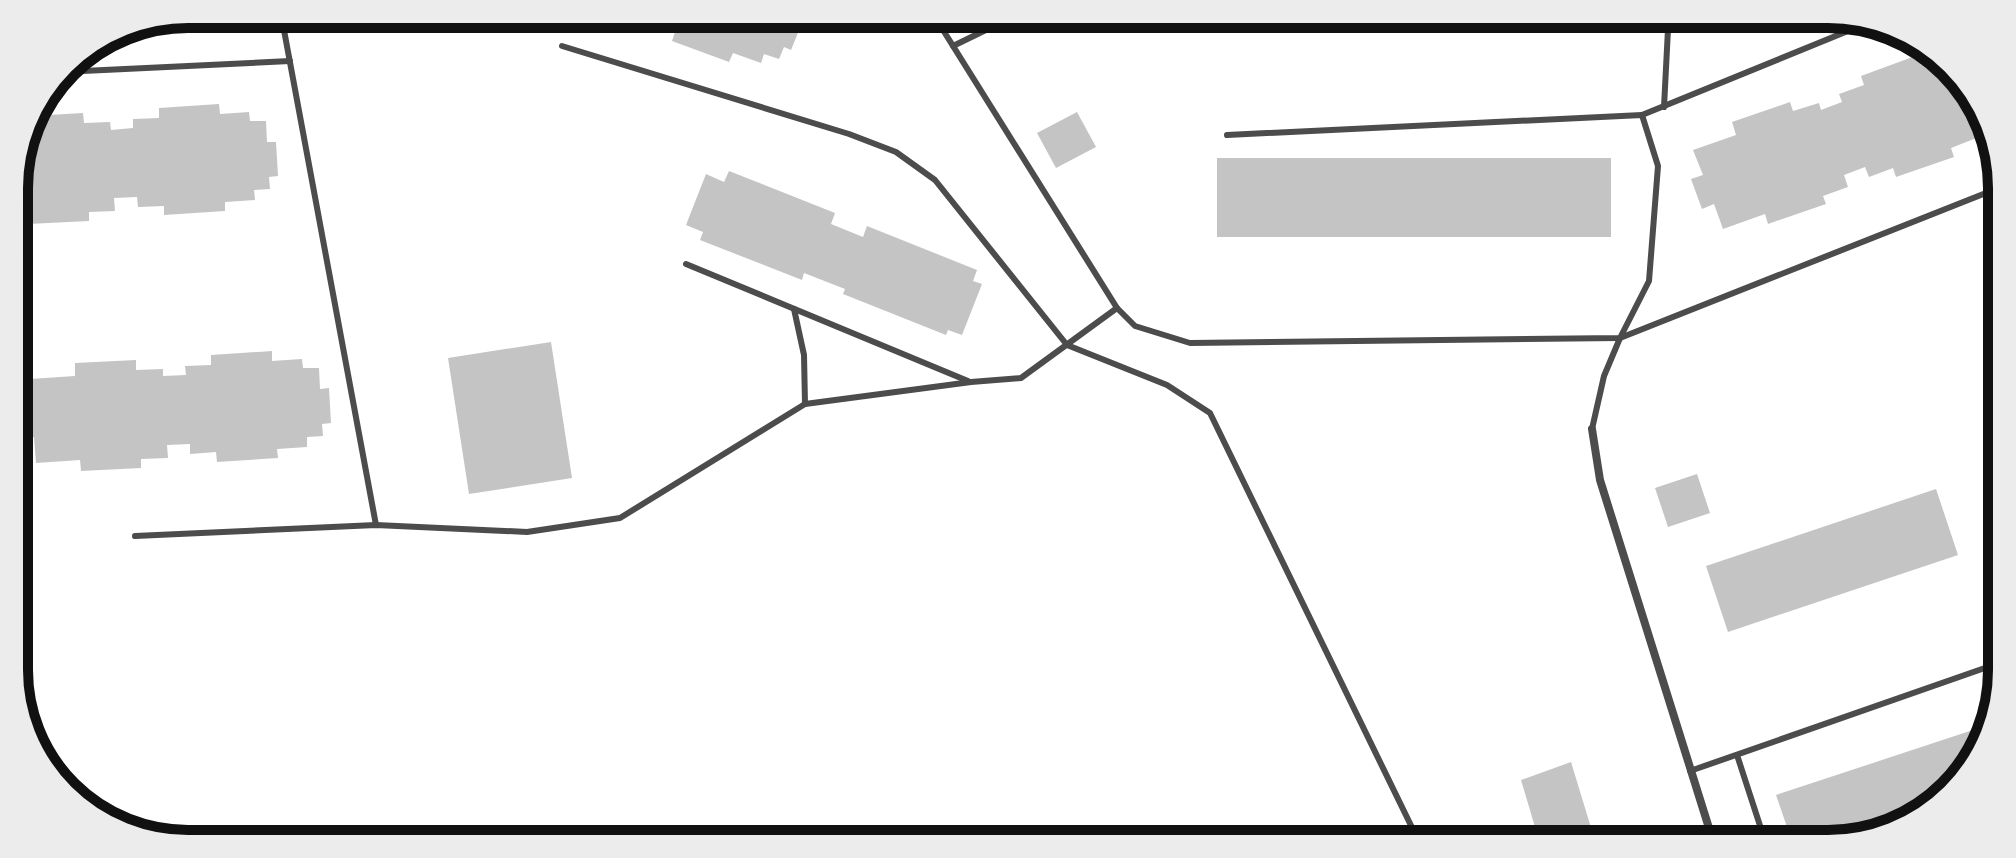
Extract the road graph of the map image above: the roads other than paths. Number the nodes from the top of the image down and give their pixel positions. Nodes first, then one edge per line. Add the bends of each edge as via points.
1 (284, 28) edge
2 (942, 28) edge
3 (990, 28) edge
4 (1670, 28) edge
5 (1852, 30) edge
6 (562, 46) dead end
7 (953, 46) junction
8 (290, 61) junction
9 (79, 71) edge
10 (1664, 107) junction
11 (1642, 115) junction
12 (1227, 135) dead end
13 (1988, 192) edge
14 (686, 264) dead end
15 (1117, 308) junction
16 (794, 309) junction
17 (1620, 338) junction
18 (1067, 345) junction
19 (971, 382) junction
20 (805, 404) junction
21 (1592, 429) joint
22 (376, 525) junction
23 (135, 536) dead end
24 (1988, 667) edge
25 (1737, 755) junction
26 (1690, 771) junction
27 (1413, 830) edge
28 (1709, 830) edge
29 (1761, 830) edge

1 - 8 lane
2 - 7 lane
3 - 7 lane
4 - 10 lane
5 - 10 lane
6 - 18 lane via 896,152 935,180
7 - 15 lane
8 - 9 lane
8 - 22 lane
10 - 11 lane
11 - 12 lane
11 - 17 lane via 1658,166 1649,281
13 - 17 lane
14 - 16 lane
15 - 17 lane via 1135,326 1190,343
15 - 18 lane
16 - 19 lane
16 - 20 lane via 804,355
17 - 21 lane via 1604,376
18 - 19 lane via 1021,378
18 - 27 lane via 1167,385 1210,413
19 - 20 lane
20 - 22 lane via 620,518 527,532
21 - 26 street via 1600,480
22 - 23 lane
24 - 25 lane
25 - 26 lane
25 - 29 lane
26 - 28 street

